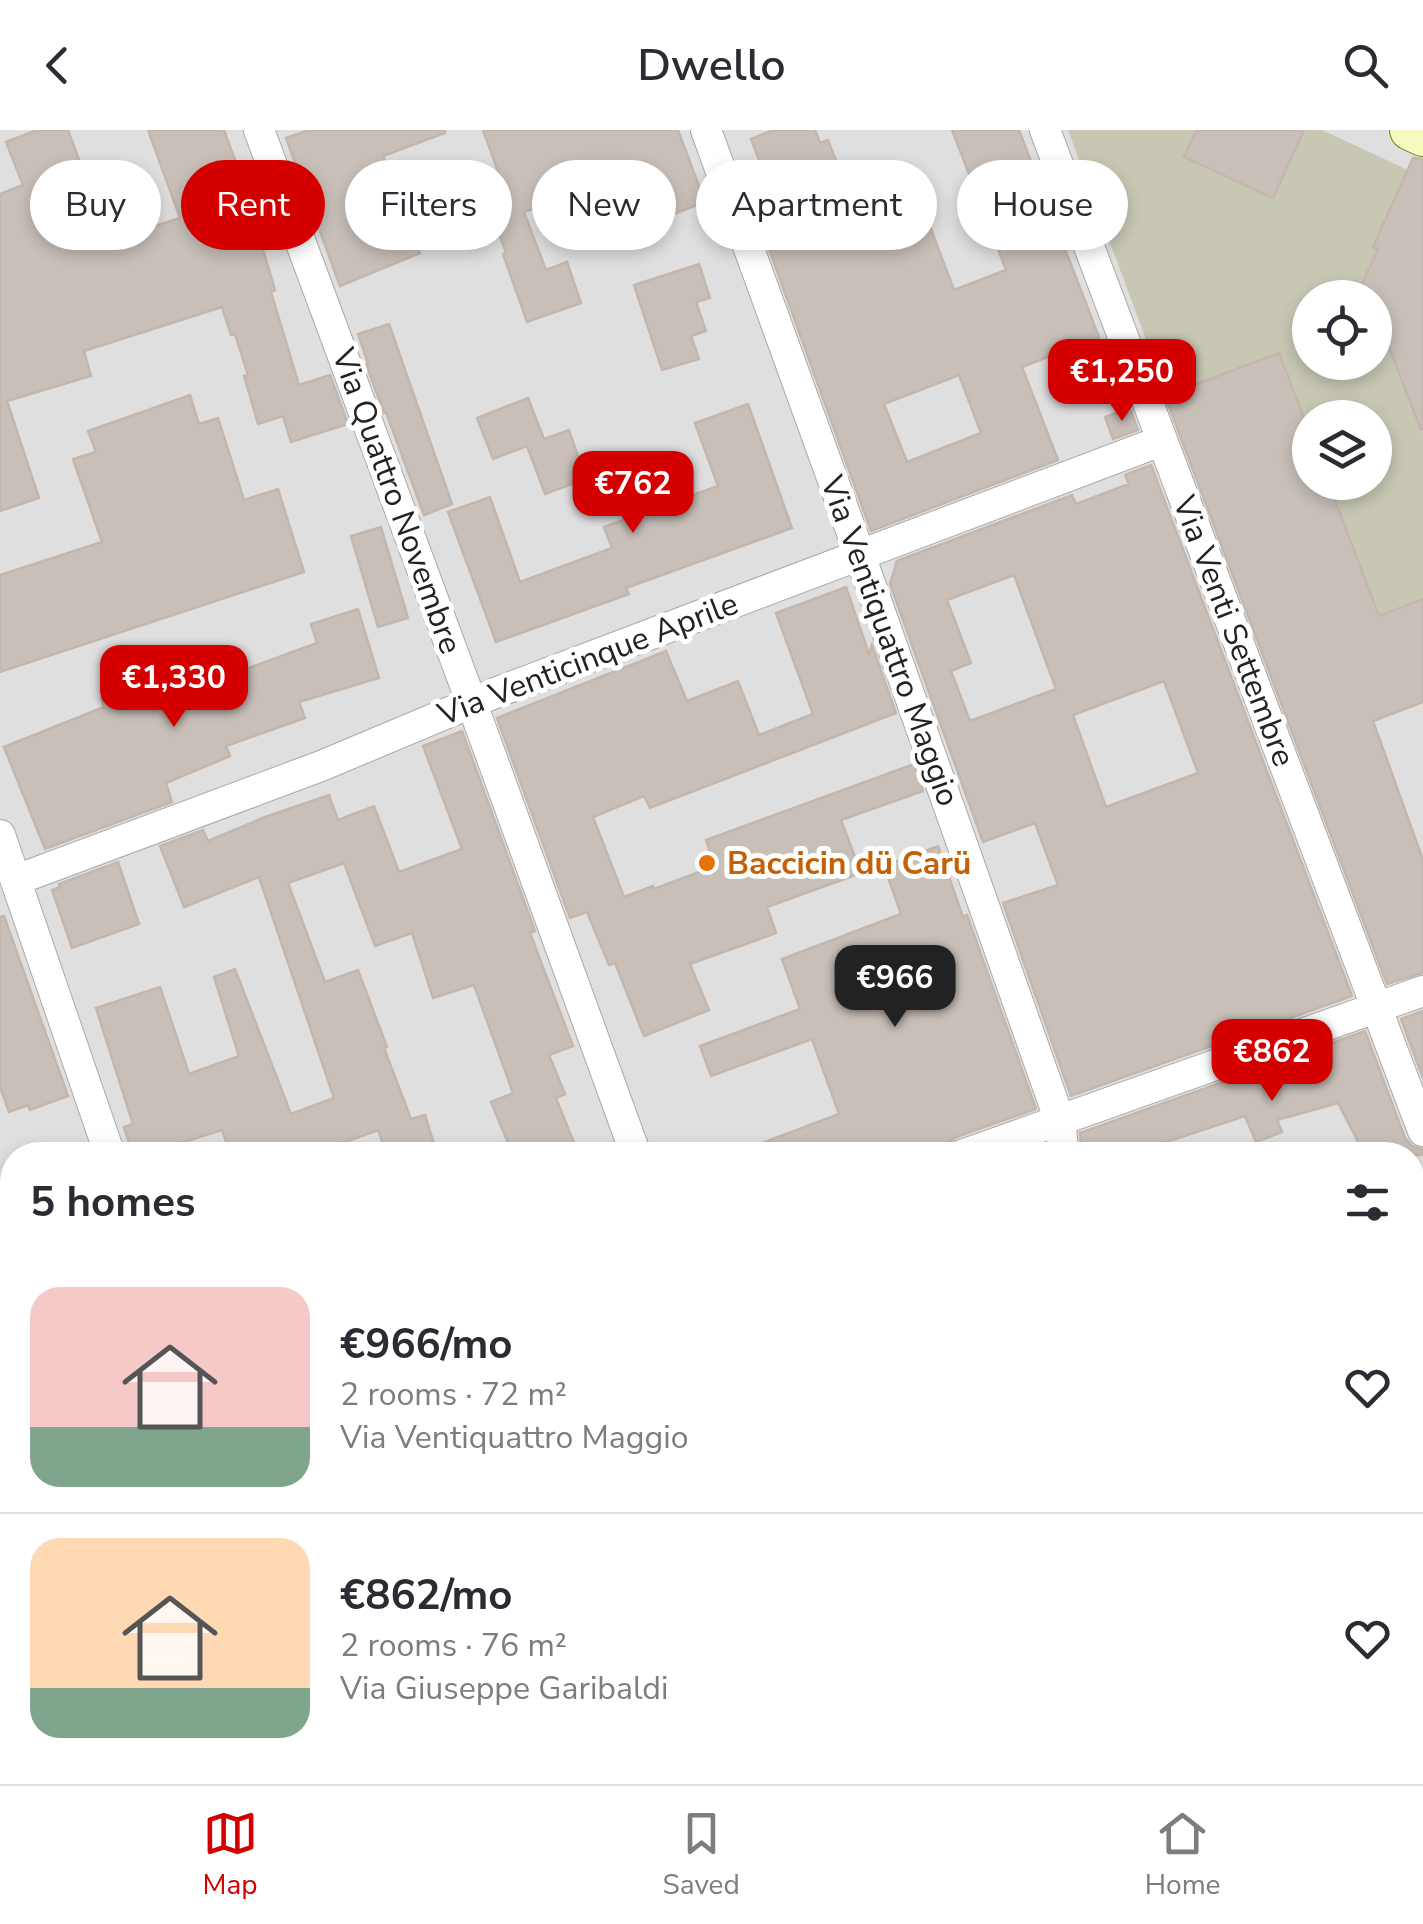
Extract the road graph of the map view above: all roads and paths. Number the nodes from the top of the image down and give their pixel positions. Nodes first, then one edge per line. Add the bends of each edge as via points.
1 (259, 130) edge
2 (706, 130) edge
3 (1045, 130) edge
4 (1410, 130) edge
5 (1423, 136) edge
6 (1162, 441) junction
7 (860, 554) junction
8 (471, 704) junction
9 (0, 835) edge
10 (16, 880) junction
11 (1423, 991) edge
12 (1378, 1007) junction
13 (1060, 1120) junction
14 (1423, 1131) edge
15 (106, 1142) edge
16 (631, 1142) edge
17 (998, 1142) edge
18 (1063, 1142) edge

1 - 8 street, Via Quattro Novembre
2 - 7 street, Via Ventiquattro Maggio
3 - 6 street, Via Venti Settembre
4 - 5 main road
6 - 7 street, Via Venticinque Aprile
6 - 12 street, Via Venti Settembre
7 - 8 street, Via Venticinque Aprile
7 - 13 street, Via Ventiquattro Maggio
8 - 10 street, Via Venticinque Aprile
8 - 16 street, Via Quattro Novembre
9 - 10 street
10 - 15 street
11 - 12 street
12 - 13 street
12 - 14 street, Via Venti Settembre
13 - 17 street
13 - 18 street, Via Ventiquattro Maggio

